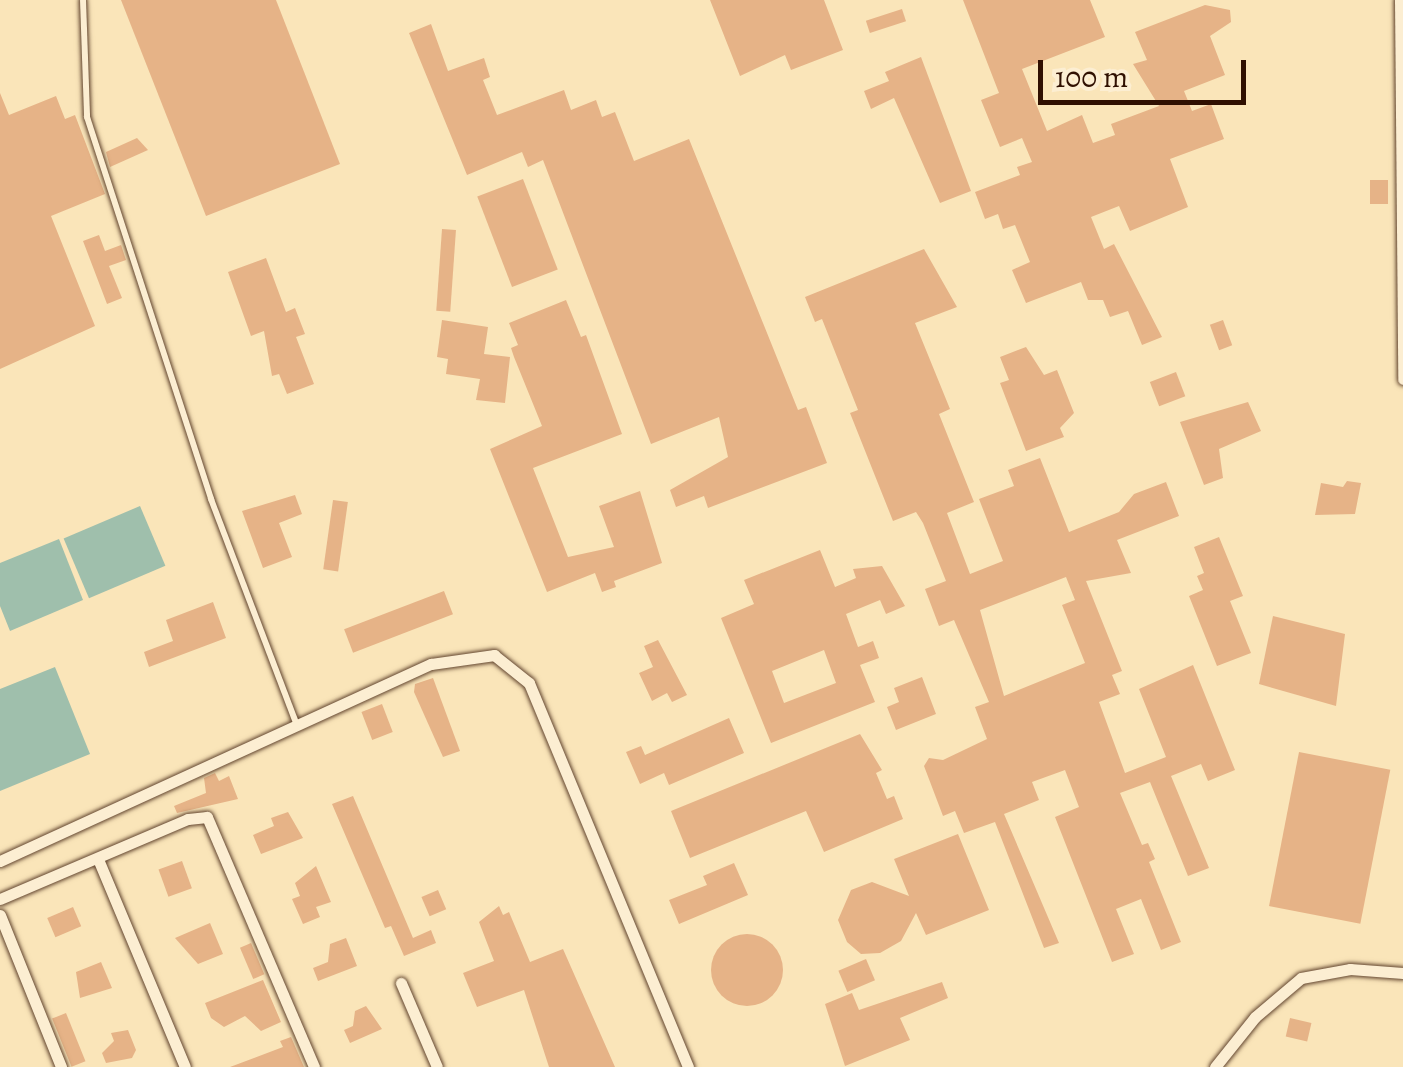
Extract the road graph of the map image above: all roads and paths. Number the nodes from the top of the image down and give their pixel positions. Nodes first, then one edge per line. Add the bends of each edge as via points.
1 (83, 0) edge
2 (1400, 0) edge
3 (1403, 380) edge
4 (296, 724) junction
5 (98, 859) junction
6 (0, 861) edge
7 (0, 899) edge
8 (0, 915) edge
9 (1403, 973) edge
10 (401, 983) dead end
11 (61, 1067) edge
12 (186, 1067) edge
13 (314, 1067) edge
14 (437, 1067) edge
15 (688, 1067) edge
16 (1216, 1067) edge

1 - 4 lane via 87,117 218,517
2 - 3 street
4 - 6 street
4 - 15 street via 456,656 494,655 520,670
5 - 7 street
5 - 12 street
5 - 13 street via 188,820 214,822
8 - 11 street
9 - 16 street via 1350,968 1301,978 1254,1017
10 - 14 street

